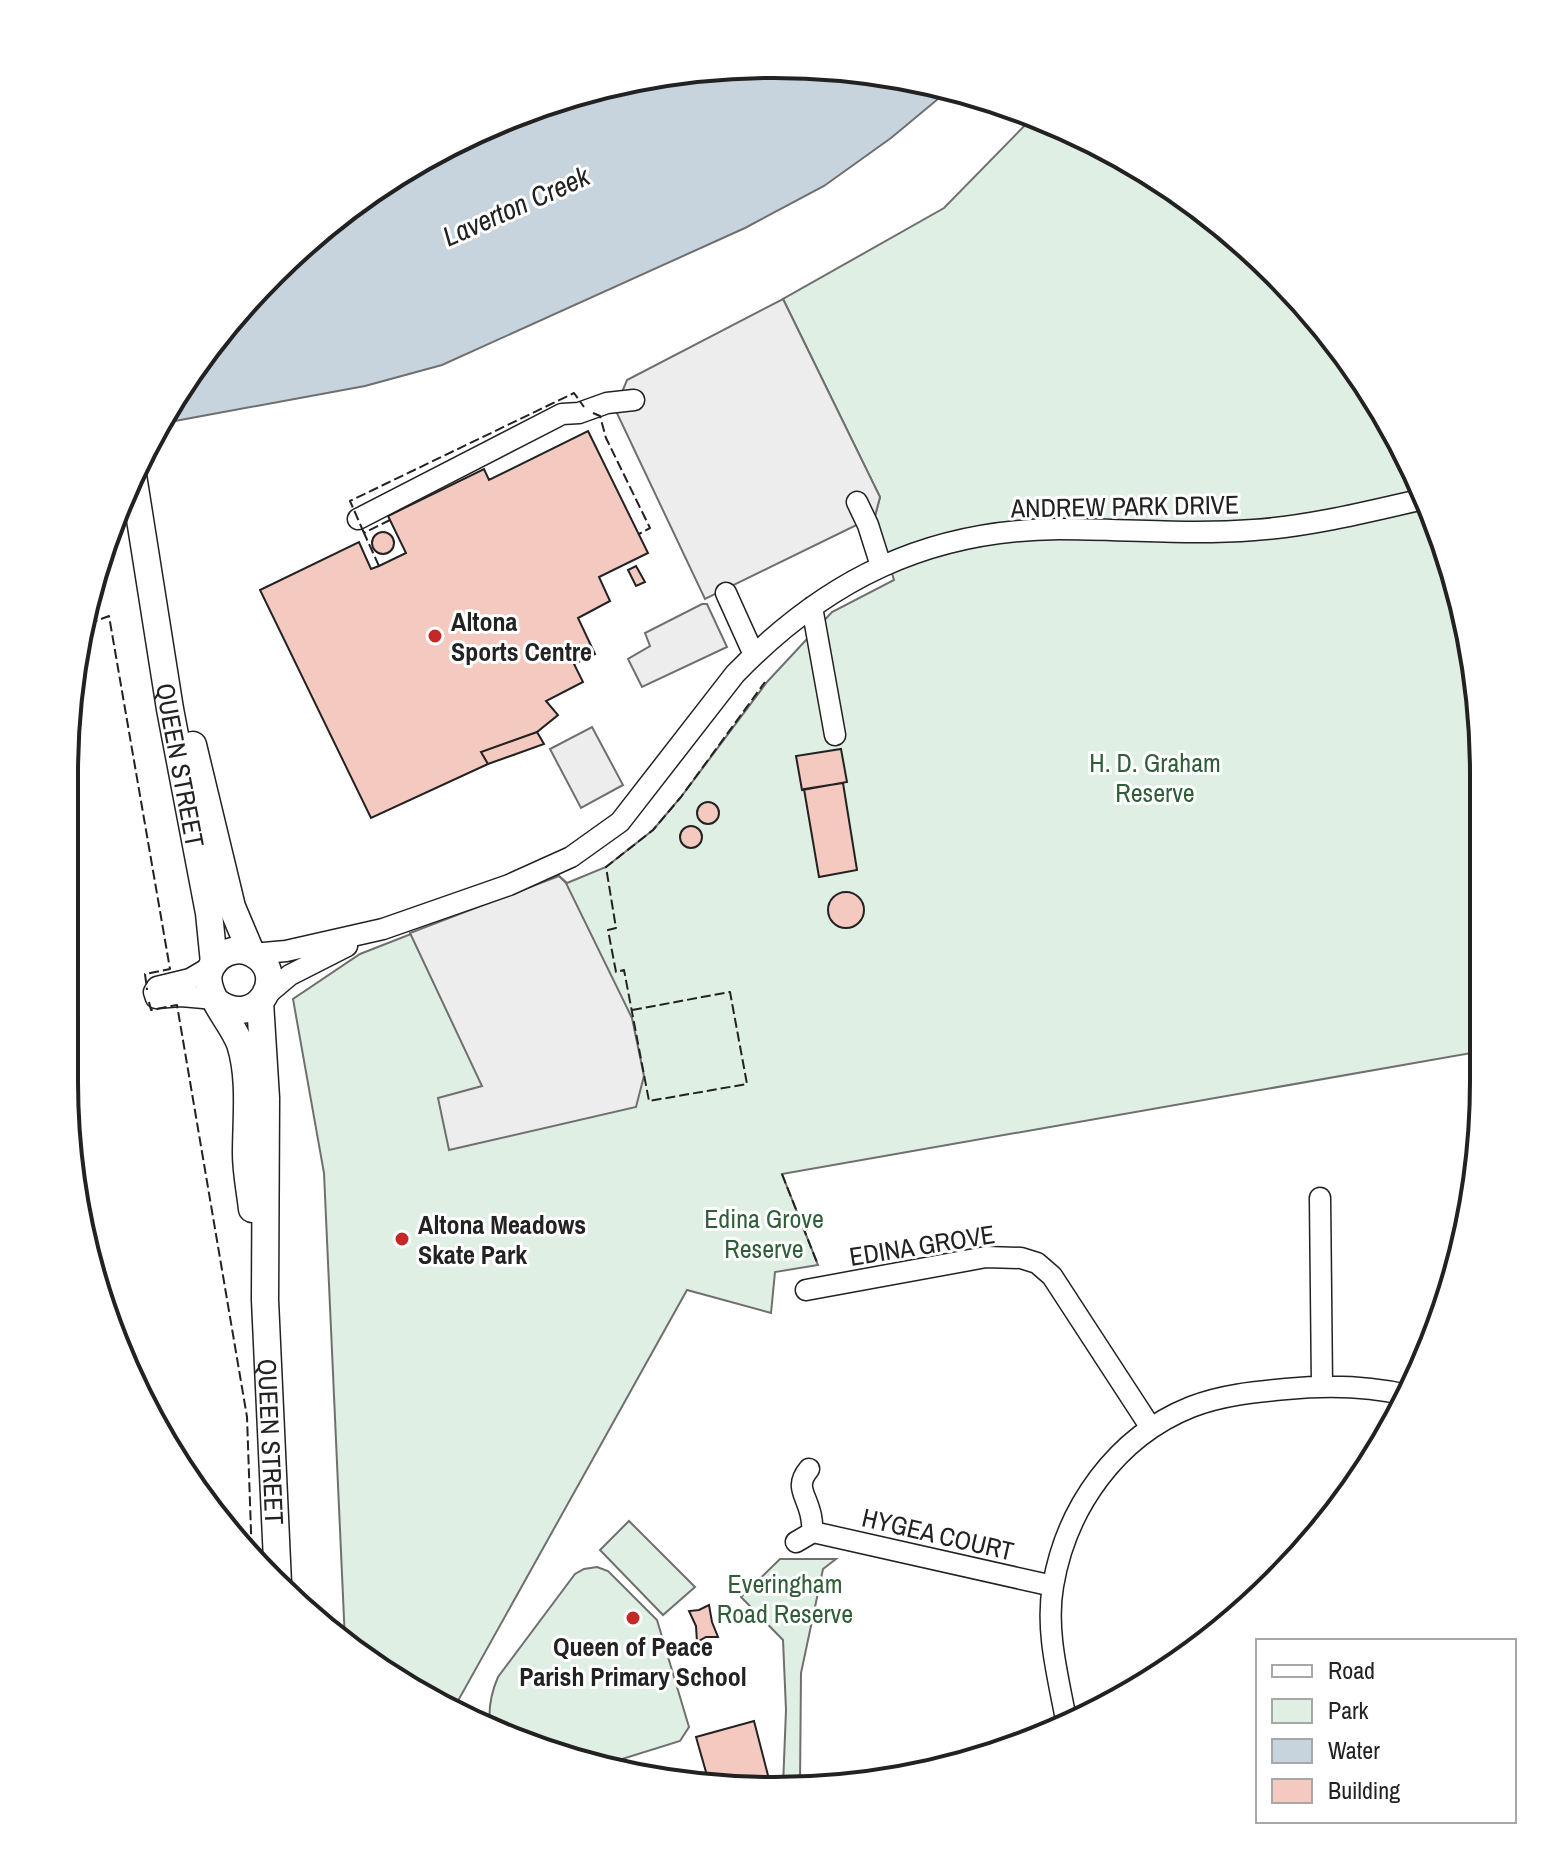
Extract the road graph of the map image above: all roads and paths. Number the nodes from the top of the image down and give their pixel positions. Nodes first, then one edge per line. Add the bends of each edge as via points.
1 (634, 400) dead end
2 (136, 496) edge
3 (1414, 501) edge
4 (857, 502) dead end
5 (358, 519) dead end
6 (881, 566) junction
7 (149, 569) junction
8 (726, 593) dead end
9 (812, 607) junction
10 (754, 655) junction
11 (835, 735) dead end
12 (383, 929) junction
13 (252, 953) junction
14 (213, 964) junction
15 (262, 999) junction
16 (216, 1001) junction
17 (1320, 1198) dead end
18 (806, 1290) dead end
19 (265, 1300) junction
20 (1322, 1386) junction
21 (1395, 1394) edge
22 (1151, 1428) junction
23 (809, 1469) dead end
24 (277, 1568) edge
25 (1053, 1586) junction
26 (1065, 1713) edge

1 - 5 street via 562,414
2 - 7 main road, QUEEN STREET
3 - 6 street, ANDREW PARK DRIVE via 1296,527 1252,531 997,533
4 - 6 street
6 - 9 street, ANDREW PARK DRIVE
7 - 13 main road, QUEEN STREET via 232,907
7 - 14 main road, QUEEN STREET via 209,913
8 - 10 street
9 - 10 street, ANDREW PARK DRIVE
9 - 11 street
10 - 12 street, ANDREW PARK DRIVE via 620,822 548,868
12 - 13 street, ANDREW PARK DRIVE via 286,951
12 - 15 street, ANDREW PARK DRIVE via 312,962
13 - 14 main road via 231,951
13 - 15 main road via 266,968 268,987
14 - 16 main road via 208,983
14 - 16 street via 190,979 157,987 154,995
15 - 16 main road via 243,1011
15 - 19 main road, QUEEN STREET
16 - 19 main road, QUEEN STREET via 241,1047 246,1158
17 - 20 street
18 - 22 street, EDINA GROVE via 986,1257 1037,1263 1052,1276
19 - 24 main road, QUEEN STREET
20 - 21 street
20 - 22 street via 1245,1392 1193,1407
22 - 25 street via 1112,1462 1085,1497 1066,1532
23 - 25 street, HYGEA COURT via 800,1487 810,1510 804,1537
25 - 26 street via 1053,1650

